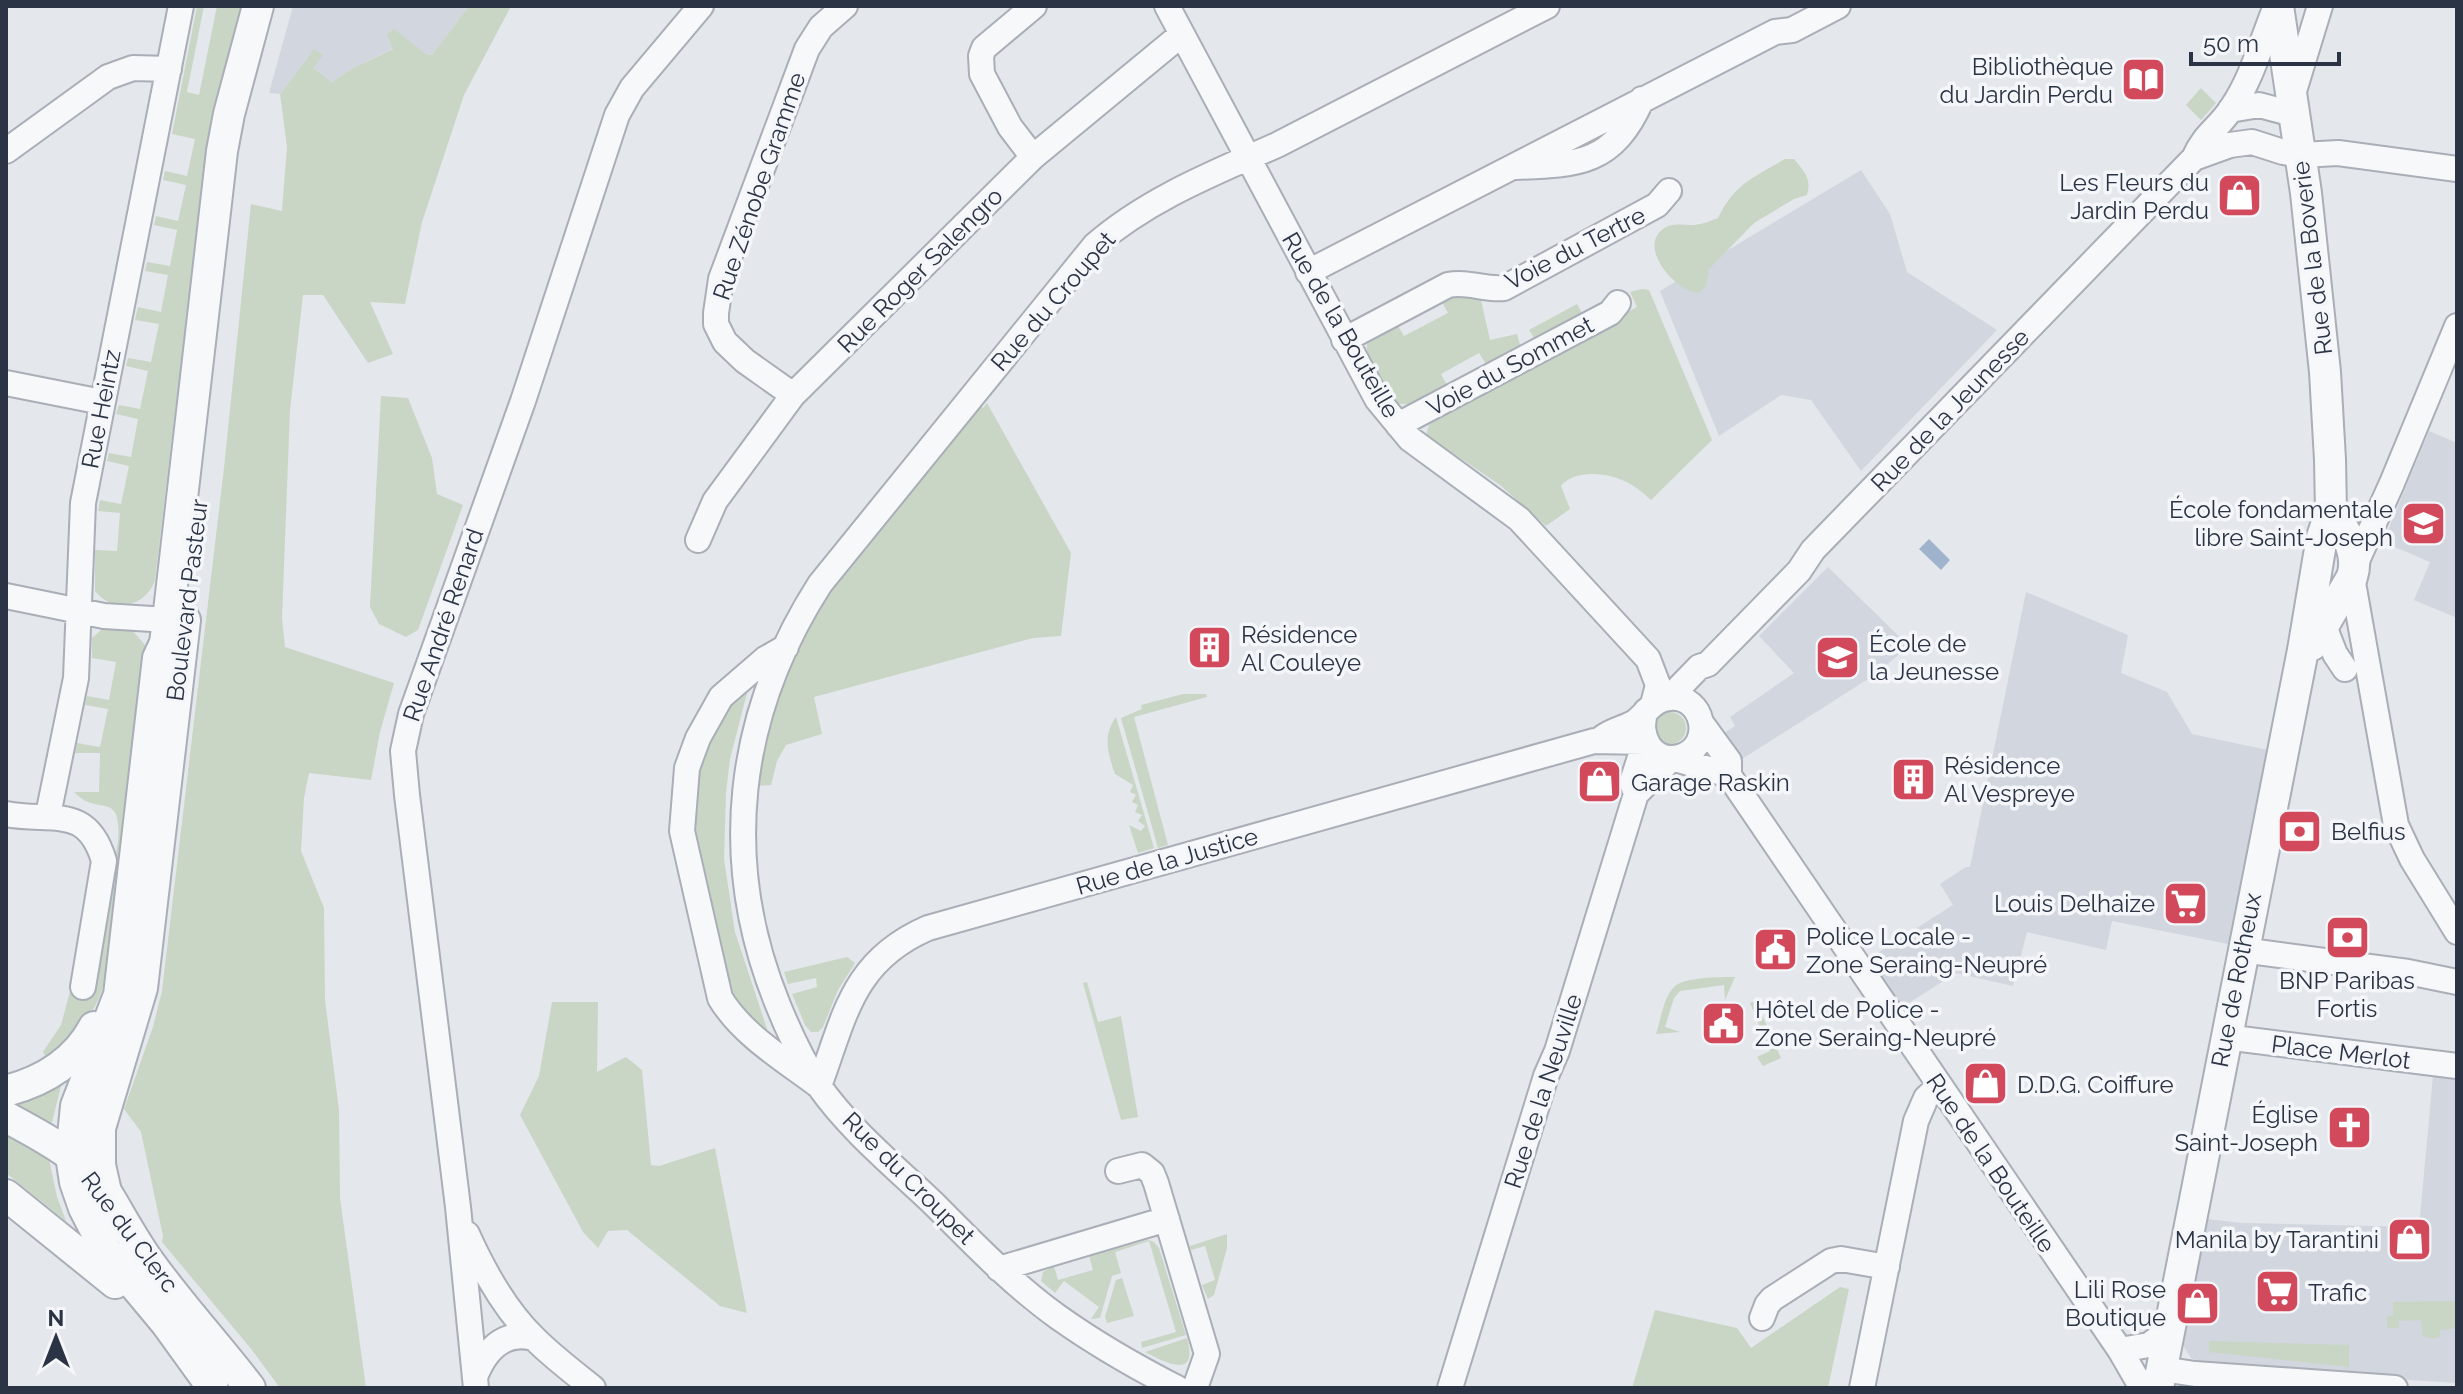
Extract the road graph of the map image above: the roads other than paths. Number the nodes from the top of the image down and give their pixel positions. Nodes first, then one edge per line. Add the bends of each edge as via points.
1 (181, 6) edge
2 (258, 6) edge
3 (277, 6) edge
4 (701, 6) edge
5 (845, 6) edge
6 (1034, 6) edge
7 (1167, 6) edge
8 (1547, 6) edge
9 (1838, 6) edge
10 (2277, 6) edge
11 (2320, 6) edge
12 (1182, 34) junction
13 (169, 69) junction
14 (2292, 108) junction
15 (2230, 110) junction
16 (2252, 142) junction
17 (6, 151) edge
18 (2301, 155) junction
19 (1247, 156) junction
20 (1033, 157) junction
21 (2194, 158) junction
22 (2457, 169) edge
23 (1669, 191) dead end
24 (1308, 272) junction
25 (1618, 303) dead end
26 (2457, 326) edge
27 (1344, 340) junction
28 (6, 383) edge
29 (793, 395) junction
30 (102, 402) junction
31 (1398, 425) junction
32 (2331, 511) junction
33 (698, 540) dead end
34 (2343, 589) junction
35 (6, 596) edge
36 (77, 609) junction
37 (168, 620) junction
38 (2324, 624) junction
39 (786, 647) junction
40 (1656, 664) junction
41 (2355, 664) junction
42 (1704, 665) junction
43 (2298, 675) junction
44 (1676, 706) junction
45 (1604, 740) junction
46 (1645, 742) junction
47 (1672, 758) junction
48 (1729, 775) junction
49 (1636, 782) junction
50 (6, 814) edge
51 (48, 815) junction
52 (2457, 932) edge
53 (2242, 950) junction
54 (2457, 982) edge
55 (118, 984) junction
56 (83, 987) dead end
57 (2225, 1037) junction
58 (2457, 1066) edge
59 (819, 1086) junction
60 (1939, 1086) junction
61 (6, 1091) edge
62 (6, 1117) edge
63 (71, 1156) junction
64 (1118, 1171) dead end
65 (106, 1192) junction
66 (6, 1195) edge
67 (458, 1207) junction
68 (1167, 1219) junction
69 (1887, 1267) junction
70 (999, 1269) junction
71 (1762, 1318) dead end
72 (166, 1323) junction
73 (533, 1338) junction
74 (2140, 1369) edge
75 (476, 1382) edge
76 (213, 1388) edge
77 (250, 1388) edge
78 (593, 1388) edge
79 (1177, 1388) edge
80 (1195, 1388) edge
81 (1450, 1388) edge
82 (1862, 1388) edge
83 (2395, 1388) edge

1 - 13 street, Rue Heintz
2 - 37 street, Boulevard Pasteur via 222,151
3 - 65 street, Boulevard Pasteur via 239,157 142,988 100,1128
4 - 67 street, Rue André Renard via 638,80 617,115 406,735 407,795
5 - 29 street, Rue Zénobe Gramme via 821,27 807,49 717,297 716,324 725,342
6 - 20 street via 984,48 981,65 1010,127
7 - 12 street, Rue de la Bouteille
8 - 19 street, Rue du Croupet
9 - 24 street via 1792,30 1775,32
10 - 14 street, Rue de la Boverie
10 - 15 street, Rue de la Jeunesse
11 - 14 street
12 - 19 street, Rue de la Bouteille
12 - 20 street, Rue Roger Salengro
13 - 17 street via 133,68 108,77
13 - 30 street, Rue Heintz
14 - 15 street via 2259,105
14 - 16 street, Rue de la Jeunesse
14 - 18 street, Rue de la Boverie
15 - 21 street, Rue de la Jeunesse via 2203,139
16 - 18 street, Rue de la Jeunesse
16 - 21 street, Rue de la Jeunesse
18 - 22 street, Rue de la Jeunesse via 2338,153
18 - 32 street, Rue de la Boverie via 2325,372
19 - 24 street, Rue de la Bouteille
19 - 39 street, Rue du Croupet via 1140,211 1095,245 838,560
20 - 29 street, Rue Roger Salengro
21 - 42 street, Rue de la Jeunesse
23 - 27 street, Voie du Tertre via 1657,205 1504,288 1448,285
24 - 27 street, Rue de la Bouteille
25 - 31 street, Voie du Sommet via 1610,313
26 - 34 street
27 - 31 street, Rue de la Bouteille
28 - 30 street
29 - 33 street, Rue Roger Salengro via 715,501
30 - 36 street, Rue Heintz via 83,503
31 - 40 street, Rue de la Bouteille via 1426,452 1519,519
32 - 34 street, Rue de Rotheux via 2324,529
32 - 34 street via 2348,537
34 - 38 street
34 - 41 street
34 - 43 street, Rue de Rotheux
35 - 36 street
36 - 37 street
36 - 51 street, Rue Heintz via 76,678
37 - 55 street, Boulevard Pasteur via 158,658
38 - 41 street via 2335,654
38 - 43 street
39 - 59 street, Rue du Croupet via 748,764 743,874 770,987
39 - 59 street, Rue du Croupet via 749,671 708,717 688,759 682,831 720,998 758,1039
40 - 42 street
40 - 44 street via 1658,685
41 - 43 street
41 - 52 street via 2396,825
42 - 44 street via 1698,693
43 - 53 street, Rue de Rotheux
44 - 45 street, Rue de la Justice
44 - 46 street via 1642,730
44 - 47 street via 1701,734 1691,751
44 - 48 street, Rue de la Bouteille via 1729,761
45 - 46 street, Rue de la Justice
45 - 49 street via 1628,753
45 - 59 street, Rue de la Justice via 910,936 889,949 856,988
46 - 47 street via 1654,752
46 - 49 street, Rue de la Neuville
47 - 48 street
47 - 49 street, Rue de la Neuville
48 - 60 street, Rue de la Bouteille
49 - 81 street, Rue de la Neuville
50 - 51 street
51 - 56 street via 91,833 104,861
53 - 54 street
53 - 57 street, Rue de Rotheux
55 - 61 street, Boulevard Pasteur via 83,1047 53,1072
55 - 63 street, Boulevard Pasteur via 119,995 76,1106
57 - 58 street, Place Merlot
57 - 74 street, Rue de Rotheux via 2169,1330
59 - 70 street, Rue du Croupet
60 - 69 street via 1926,1098 1916,1121
60 - 74 street, Rue de la Bouteille
62 - 63 street
63 - 65 street, Rue du Clerc
63 - 72 street, Rue du Clerc via 93,1229
64 - 68 street via 1142,1165 1152,1173
65 - 77 street, Rue du Clerc via 151,1264
66 - 72 street, Rue du Clerc via 148,1316
67 - 73 street via 495,1290
67 - 75 street, Rue André Renard
68 - 70 street
68 - 80 street via 1207,1354
69 - 71 street via 1831,1261 1772,1299
69 - 82 street
70 - 79 street, Rue du Croupet via 1080,1332
72 - 76 street, Rue du Clerc
73 - 75 street via 513,1337 495,1345 483,1359
73 - 78 street
74 - 83 street

